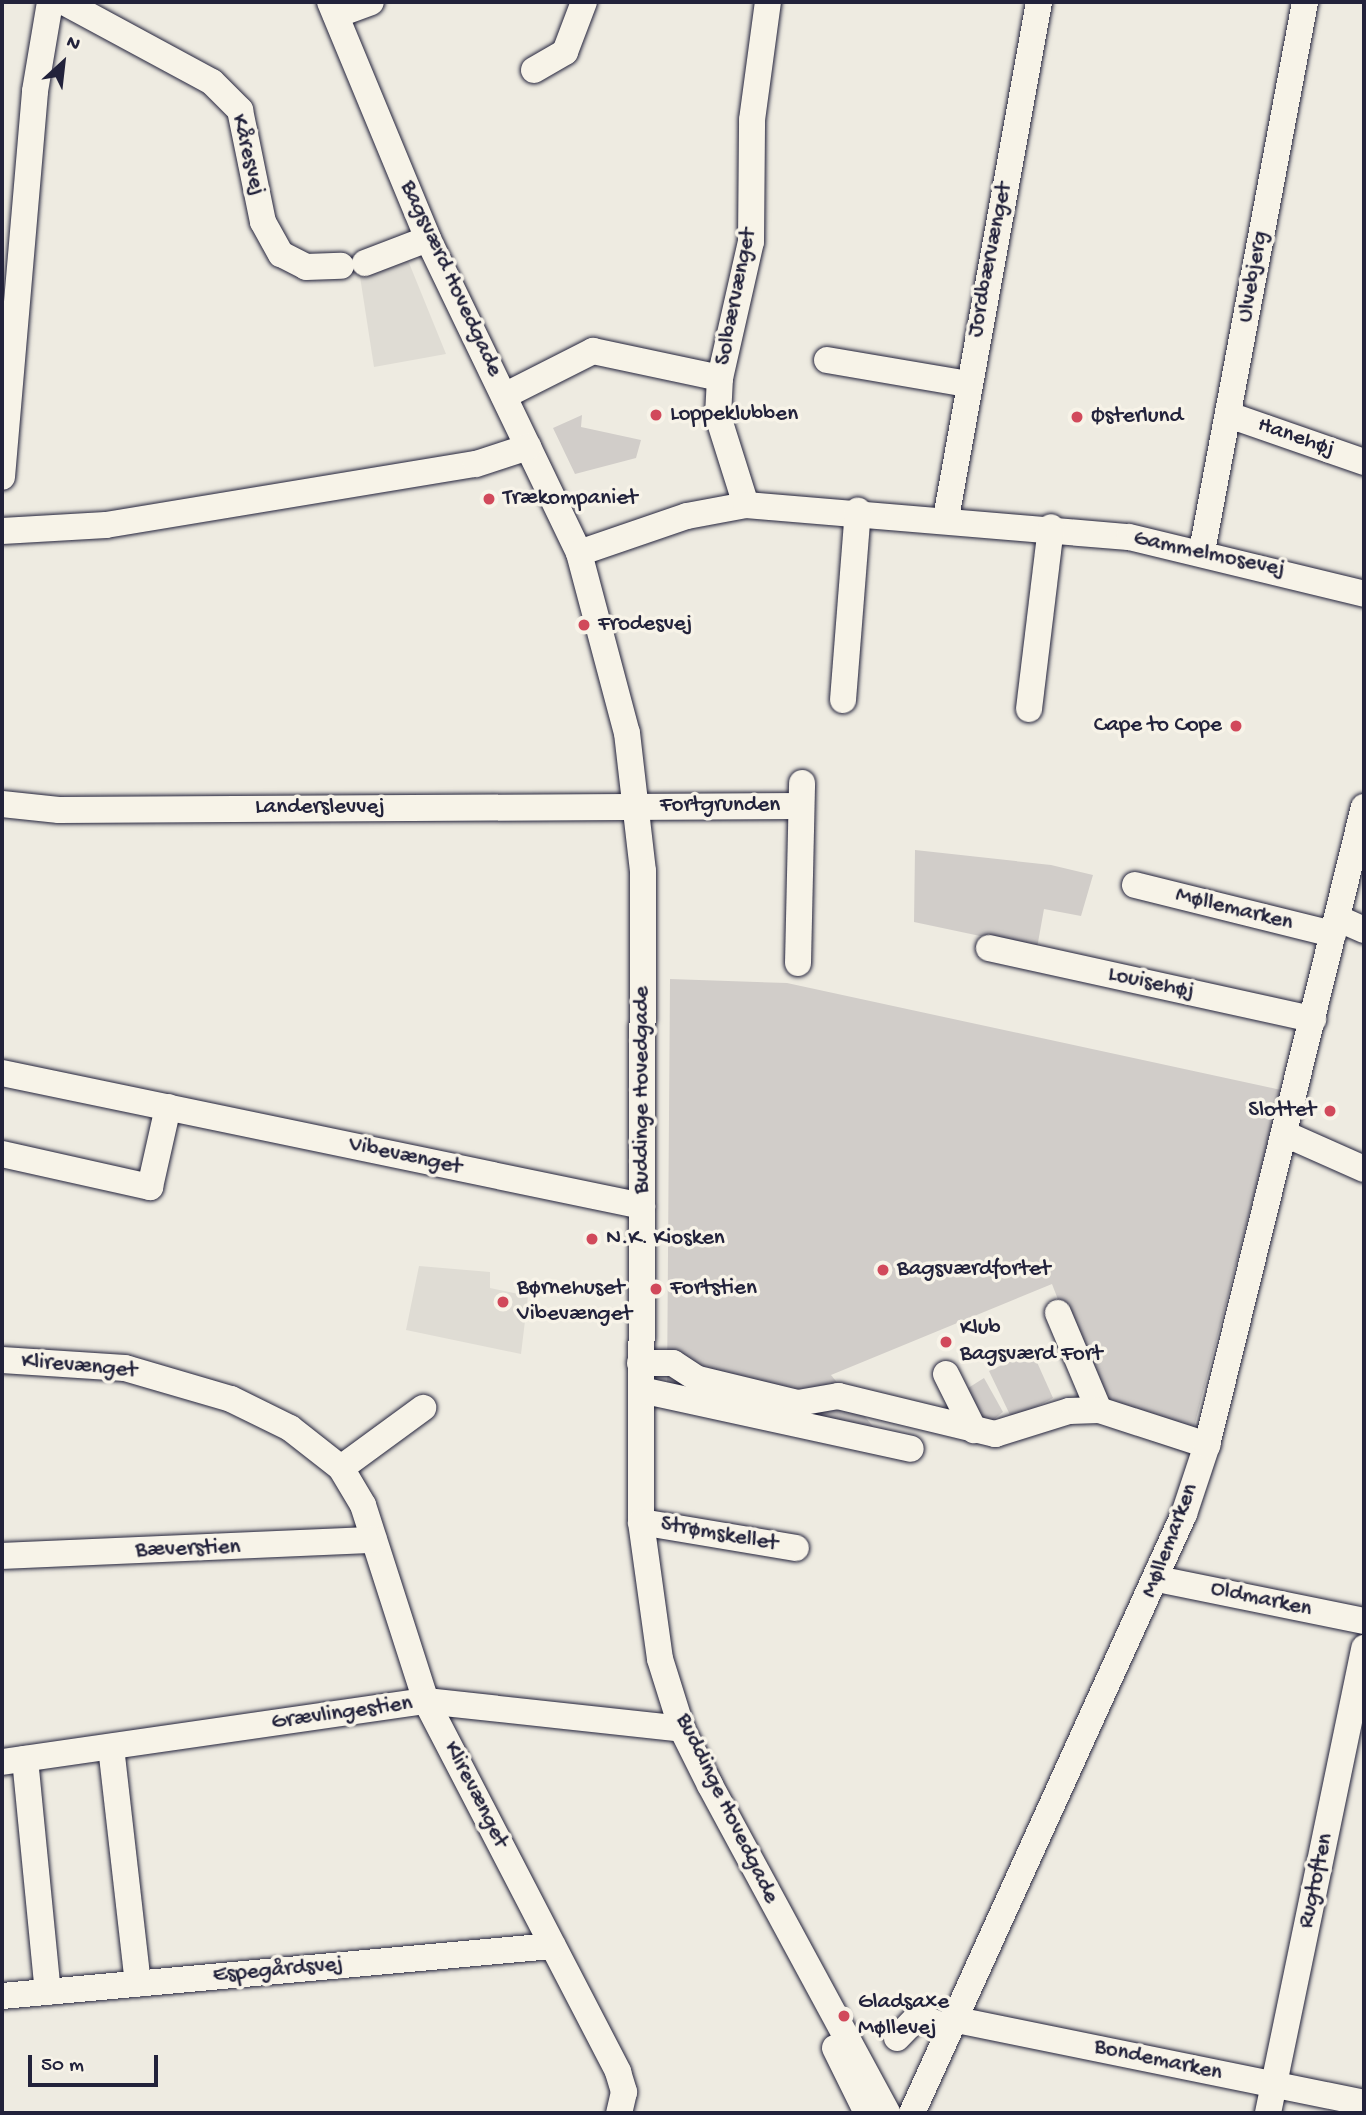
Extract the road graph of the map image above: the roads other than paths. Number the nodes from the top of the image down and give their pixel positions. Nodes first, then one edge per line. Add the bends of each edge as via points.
1 (50, 2) edge
2 (64, 2) edge
3 (371, 2) edge
4 (584, 2) edge
5 (768, 2) edge
6 (1039, 2) edge
7 (1305, 2) edge
8 (333, 8) edge
9 (534, 70) dead end
10 (428, 239) junction
11 (827, 360) dead end
12 (720, 378) junction
13 (967, 384) junction
14 (504, 396) junction
15 (1228, 415) junction
16 (528, 447) junction
17 (1364, 462) edge
18 (2, 477) edge
19 (746, 505) junction
20 (858, 511) junction
21 (946, 518) junction
22 (1051, 527) junction
23 (2, 531) edge
24 (1202, 551) junction
25 (579, 553) junction
26 (1364, 594) edge
27 (843, 700) dead end
28 (1029, 709) dead end
29 (2, 804) edge
30 (640, 806) junction
31 (1364, 807) edge
32 (1135, 885) dead end
33 (1335, 926) junction
34 (1364, 930) edge
35 (989, 948) dead end
36 (798, 963) dead end
37 (1313, 1019) junction
38 (2, 1073) edge
39 (168, 1107) junction
40 (1285, 1134) junction
41 (2, 1154) edge
42 (1364, 1169) edge
43 (642, 1206) junction
44 (1058, 1313) dead end
45 (2, 1360) edge
46 (640, 1363) junction
47 (946, 1374) dead end
48 (641, 1390) junction
49 (423, 1408) dead end
50 (1099, 1410) junction
51 (974, 1430) junction
52 (1207, 1445) junction
53 (911, 1449) dead end
54 (341, 1468) junction
55 (641, 1522) junction
56 (374, 1540) junction
57 (796, 1548) dead end
58 (2, 1556) edge
59 (1158, 1579) junction
60 (1364, 1621) edge
61 (1364, 1648) edge
62 (426, 1701) junction
63 (682, 1729) junction
64 (111, 1747) junction
65 (1355, 1747) edge
66 (14, 1760) edge
67 (791, 1940) junction
68 (553, 1946) junction
69 (138, 1983) junction
70 (48, 1992) junction
71 (2, 1996) edge
72 (950, 2024) junction
73 (897, 2038) dead end
74 (1276, 2086) junction
75 (1364, 2103) edge
76 (620, 2113) edge
77 (867, 2113) edge
78 (887, 2113) edge
79 (912, 2113) edge
80 (1268, 2113) edge

1 - 18 street via 33,115
2 - 10 street, Kåresvej via 212,82 240,110 263,222 281,254 306,267 353,264
3 - 8 street
4 - 9 street via 565,52
5 - 12 street, Solbærvænget via 752,120 751,242
6 - 13 street, Jordbærvænget
7 - 15 street, Ulvebjerg
8 - 10 street, Bagsværd Hovedgade
10 - 14 street, Bagsværd Hovedgade
11 - 13 street
12 - 14 street via 593,351
12 - 19 street, Solbærvænget via 718,416
13 - 21 street, Jordbærvænget
14 - 16 street, Bagsværd Hovedgade
15 - 17 street, Hanehøj
15 - 24 street, Ulvebjerg
16 - 23 street via 476,464 133,520
16 - 25 street, Bagsværd Hovedgade
19 - 20 street, Gammelmosevej
19 - 25 street, Gammelmosevej via 687,516
20 - 21 street, Gammelmosevej
20 - 27 street
21 - 22 street, Gammelmosevej
22 - 24 street, Gammelmosevej
22 - 28 street
24 - 26 street, Gammelmosevej
25 - 30 street, Buddinge Hovedgade via 605,636
29 - 30 street, Landerslevvej via 59,810
30 - 36 street, Fortgrunden via 802,795
30 - 43 street, Buddinge Hovedgade
31 - 33 street, Møllemarken
32 - 33 street, Møllemarken
33 - 34 street, Møllemarken
33 - 37 street, Møllemarken
35 - 37 street, Louisehøj
37 - 40 street, Møllemarken
38 - 39 street, Vibevænget
39 - 41 street via 150,1187
39 - 43 street, Vibevænget
40 - 42 street
40 - 52 street, Møllemarken
43 - 46 street, Buddinge Hovedgade
44 - 50 street
45 - 54 street, Klirevænget via 125,1368 231,1399 290,1428
46 - 48 street, Buddinge Hovedgade
46 - 51 street via 673,1363 698,1379 798,1403 838,1396
47 - 51 street
48 - 53 street
48 - 55 street, Buddinge Hovedgade
49 - 54 street
50 - 51 street via 1069,1411 995,1434
50 - 52 street
52 - 59 street, Møllemarken
54 - 56 street, Klirevænget via 363,1505
55 - 57 street, Strømskellet
55 - 63 street, Buddinge Hovedgade via 660,1659
56 - 58 street, Bæverstien
56 - 62 street, Klirevænget
59 - 60 street, Oldmarken
59 - 72 street, Møllemarken
61 - 65 street, Rugtoften
62 - 63 street, Grævlingestien
62 - 64 street, Grævlingestien
62 - 68 street, Klirevænget
63 - 67 street, Buddinge Hovedgade
64 - 66 street, Grævlingestien
64 - 69 street
65 - 74 street, Rugtoften
66 - 70 street
67 - 77 street, Buddinge Hovedgade
67 - 78 street, Buddinge Hovedgade
68 - 69 street, Espegårdsvej
68 - 76 street, Klirevænget via 618,2072 624,2092
69 - 70 street, Espegårdsvej
70 - 71 street, Espegårdsvej
72 - 73 street, Bondemarken via 918,2016
72 - 74 street, Bondemarken
72 - 79 street, Møllemarken
74 - 75 street, Bondemarken
74 - 80 street, Rugtoften

